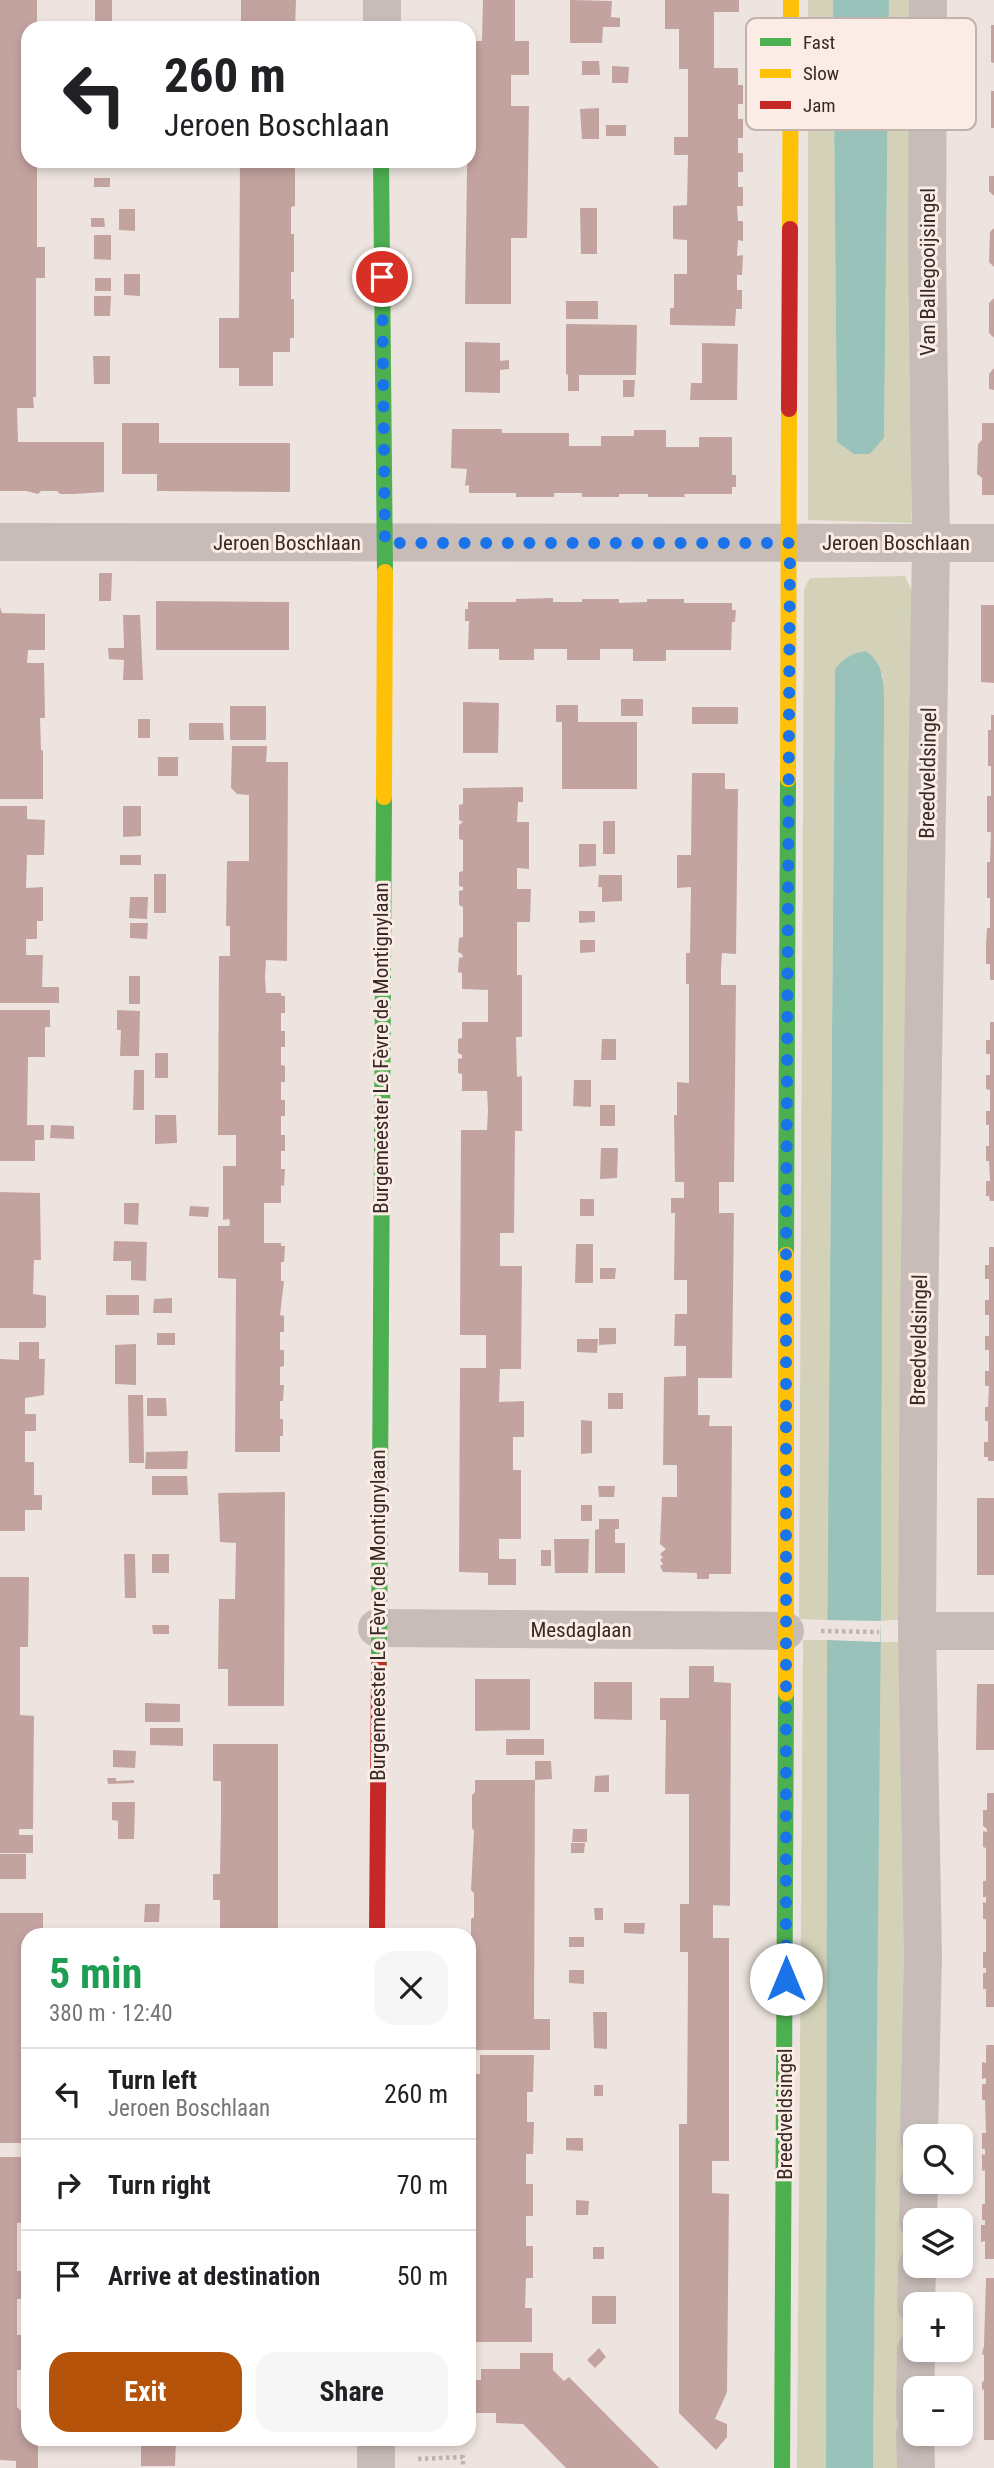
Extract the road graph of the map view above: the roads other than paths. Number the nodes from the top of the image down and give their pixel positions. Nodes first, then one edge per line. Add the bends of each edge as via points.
1 (382, 0) edge
2 (791, 0) edge
3 (928, 0) edge
4 (791, 18) edge
5 (928, 18) edge
6 (382, 21) edge
7 (791, 130) edge
8 (927, 130) edge
9 (382, 168) edge
10 (0, 542) edge
11 (385, 543) junction
12 (790, 543) junction
13 (931, 543) junction
14 (994, 543) edge
15 (377, 1628) junction
16 (785, 1631) junction
17 (898, 1631) junction
18 (994, 1631) edge
19 (377, 1928) edge
20 (919, 2124) edge
21 (376, 2446) edge
22 (915, 2446) edge
23 (376, 2468) edge
24 (782, 2468) edge
25 (916, 2468) edge

1 - 6 street
2 - 4 street
3 - 5 street, Van Ballegooijsingel
7 - 12 street
8 - 13 street, Van Ballegooijsingel
9 - 11 street, Burgemeester Le Fèvre de Montignylaan
10 - 11 street, Jeroen Boschlaan
11 - 12 street, Jeroen Boschlaan
11 - 15 street, Burgemeester Le Fèvre de Montignylaan
12 - 13 street, Jeroen Boschlaan
12 - 16 street, Breedveldsingel
13 - 14 street, Jeroen Boschlaan
13 - 17 street, Breedveldsingel via 919,1326
15 - 16 street, Mesdaglaan
15 - 19 street, Burgemeester Le Fèvre de Montignylaan
16 - 24 street, Breedveldsingel
17 - 18 street
17 - 20 street, Breedveldsingel via 923,1957
21 - 23 street
22 - 25 street

